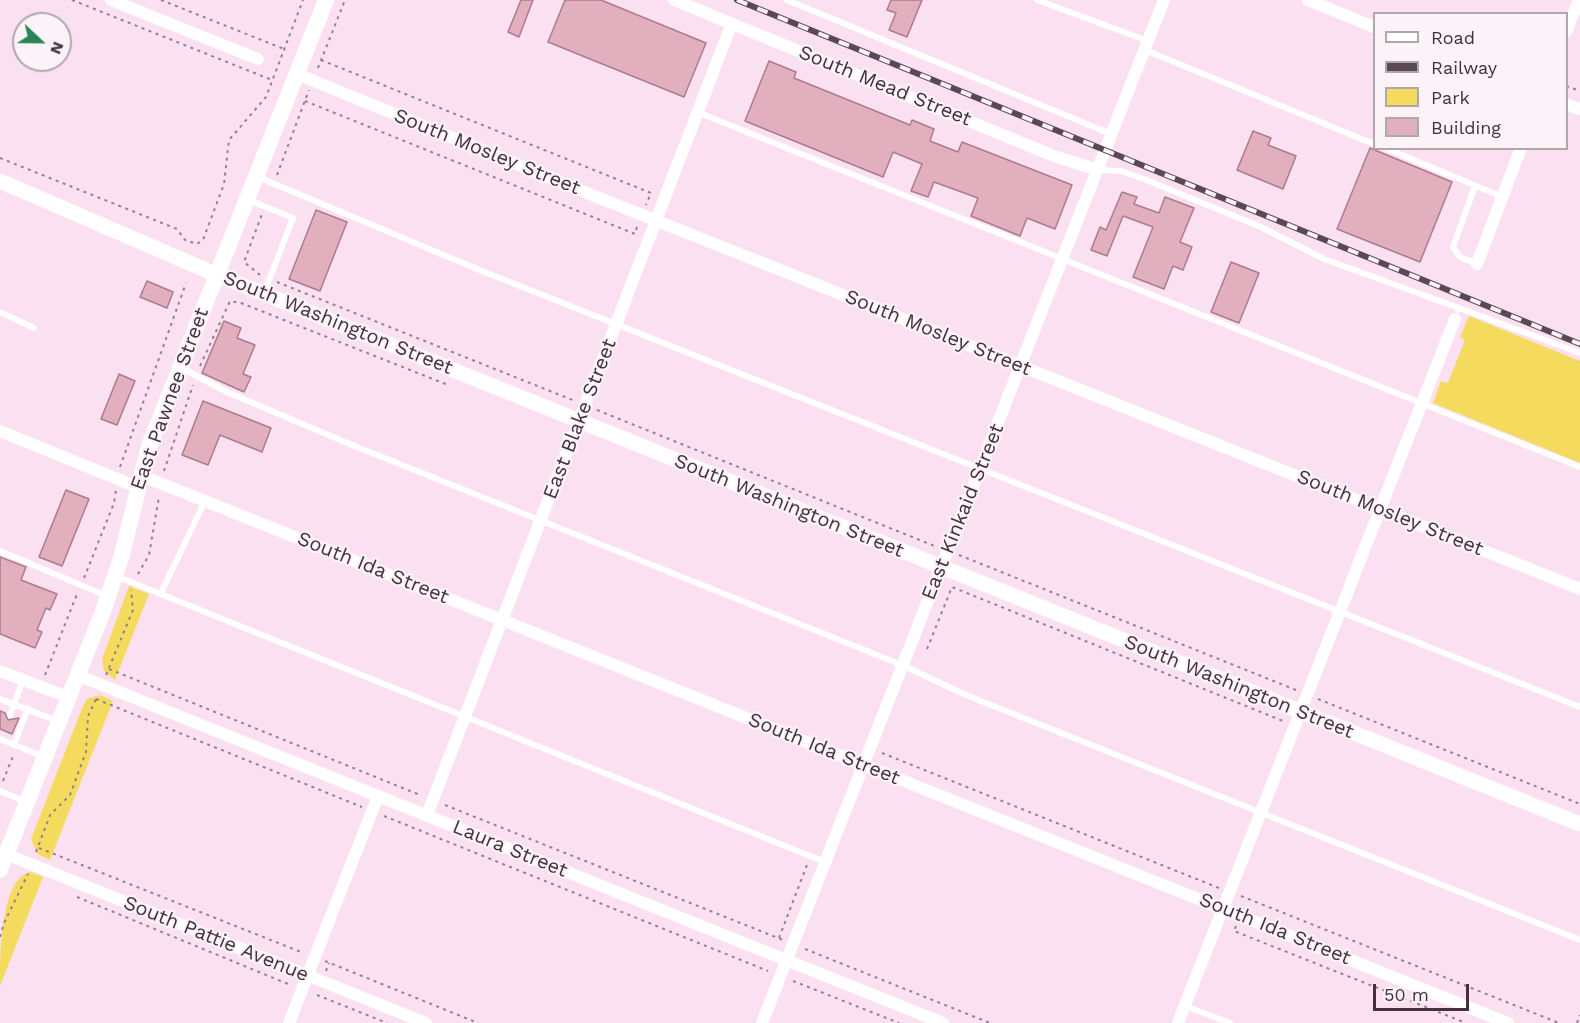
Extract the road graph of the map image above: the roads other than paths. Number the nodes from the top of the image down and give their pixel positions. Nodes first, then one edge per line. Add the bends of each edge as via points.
1 (111, 0) edge
2 (326, 0) edge
3 (674, 0) edge
4 (787, 0) edge
5 (1037, 0) edge
6 (1164, 0) edge
7 (1308, 0) edge
8 (1579, 0) edge
9 (732, 23) junction
10 (1373, 27) edge
11 (1568, 27) edge
12 (1146, 45) junction
13 (258, 59) dead end
14 (297, 74) junction
15 (697, 112) junction
16 (1111, 134) junction
17 (1373, 144) edge
18 (1390, 150) edge
19 (1520, 150) edge
20 (1097, 170) junction
21 (256, 177) junction
22 (0, 181) edge
23 (1475, 186) junction
24 (1503, 197) junction
25 (247, 199) junction
26 (655, 220) junction
27 (1062, 260) junction
28 (1477, 264) joint
29 (215, 274) junction
30 (267, 286) junction
31 (0, 312) edge
32 (1457, 314) junction
33 (616, 324) junction
34 (34, 328) dead end
35 (1580, 353) edge
36 (1020, 366) junction
37 (179, 367) junction
38 (1422, 404) junction
39 (580, 421) junction
40 (0, 431) edge
41 (980, 467) junction
42 (1580, 467) edge
43 (138, 481) junction
44 (205, 501) junction
45 (1381, 509) junction
46 (541, 522) junction
47 (0, 551) edge
48 (941, 567) junction
49 (115, 575) junction
50 (1580, 589) edge
51 (161, 593) junction
52 (108, 596) junction
53 (1341, 611) junction
54 (503, 621) junction
55 (902, 665) junction
56 (0, 671) edge
57 (77, 675) junction
58 (23, 680) junction
59 (68, 697) junction
60 (0, 699) edge
61 (15, 703) junction
62 (1580, 706) edge
63 (28, 708) junction
64 (10, 715) dead end
65 (465, 717) junction
66 (1298, 719) junction
67 (58, 722) junction
68 (3, 731) dead end
69 (0, 739) edge
70 (15, 745) junction
71 (45, 757) junction
72 (863, 765) junction
73 (0, 789) edge
74 (378, 796) junction
75 (27, 802) junction
76 (1261, 812) junction
77 (427, 815) junction
78 (1580, 824) edge
79 (6, 854) junction
80 (825, 862) junction
81 (0, 870) edge
82 (1223, 909) junction
83 (1580, 940) edge
84 (786, 961) junction
85 (308, 976) junction
86 (1185, 1006) junction
87 (289, 1023) edge
88 (426, 1023) edge
89 (762, 1023) edge
90 (943, 1023) edge
91 (1178, 1023) edge
92 (1230, 1023) edge
93 (1508, 1023) edge

1 - 13 street
2 - 14 main road, East Pawnee Street
3 - 9 street, South Mead Street
4 - 16 lane
5 - 12 lane
6 - 12 street, East Kinkaid Street
7 - 10 street
8 - 11 street
9 - 15 street, East Blake Street
9 - 20 street, South Mead Street via 1054,156
12 - 16 street, East Kinkaid Street
12 - 17 lane
14 - 21 main road, East Pawnee Street
14 - 26 street, South Mosley Street
15 - 26 street, East Blake Street
15 - 27 lane
16 - 20 street, East Kinkaid Street
18 - 23 lane
19 - 24 street
20 - 27 street, East Kinkaid Street
20 - 32 lane via 1121,171 1144,179 1261,226 1324,259
21 - 25 main road, East Pawnee Street
21 - 33 lane
22 - 29 street, South Washington Street
23 - 24 lane
23 - 28 lane via 1453,247 1460,257
24 - 28 street
25 - 29 main road, East Pawnee Street
25 - 30 lane via 293,218
26 - 33 street, East Blake Street
26 - 36 street, South Mosley Street
27 - 36 street, East Kinkaid Street
27 - 38 lane
29 - 30 street, South Washington Street
29 - 37 main road, East Pawnee Street
30 - 39 street, South Washington Street
31 - 34 lane
32 - 35 lane
32 - 38 street
33 - 39 street, East Blake Street
33 - 41 lane
36 - 41 street, East Kinkaid Street
36 - 45 street, South Mosley Street
37 - 43 main road, East Pawnee Street
37 - 46 lane via 248,401
38 - 42 lane
38 - 45 street
39 - 46 street, East Blake Street
39 - 48 street, South Washington Street
40 - 43 street, South Ida Street via 118,479
41 - 48 street, East Kinkaid Street
41 - 53 lane via 1081,511
43 - 44 street, South Ida Street
43 - 49 main road, East Pawnee Street
44 - 51 lane
44 - 54 street, South Ida Street
45 - 50 street, South Mosley Street
45 - 53 street
46 - 54 street, East Blake Street
46 - 55 lane
47 - 52 lane
48 - 55 street, East Kinkaid Street
48 - 66 street, South Washington Street
49 - 51 lane
49 - 52 main road, East Pawnee Street
51 - 65 lane
52 - 57 main road, East Pawnee Street
53 - 62 lane
53 - 66 street
54 - 65 street, East Blake Street
54 - 72 street, South Ida Street
55 - 72 street, East Kinkaid Street
55 - 76 lane via 966,695
56 - 58 street
57 - 59 main road, East Pawnee Street
57 - 74 street, Laura Street
58 - 59 street
58 - 61 lane
59 - 67 main road, East Pawnee Street
60 - 61 lane
61 - 63 lane
61 - 64 lane
63 - 67 lane
63 - 70 lane
65 - 77 street, East Blake Street
65 - 80 lane
66 - 76 street
66 - 78 street, South Washington Street
67 - 71 main road, East Pawnee Street
68 - 69 lane
69 - 70 lane
70 - 71 lane
71 - 75 main road, East Pawnee Street
72 - 80 street, East Kinkaid Street
72 - 82 street, South Ida Street
73 - 75 lane
74 - 77 street, Laura Street
74 - 85 street
75 - 79 main road, East Pawnee Street
76 - 82 street
76 - 83 lane
77 - 84 street, Laura Street
79 - 81 main road, East Pawnee Street
79 - 85 street, South Pattie Avenue
80 - 84 street, East Kinkaid Street
82 - 86 street
82 - 93 street, South Ida Street
84 - 89 street, East Kinkaid Street
84 - 90 street, Laura Street
85 - 87 street
85 - 88 street, South Pattie Avenue
86 - 91 street
86 - 92 lane

